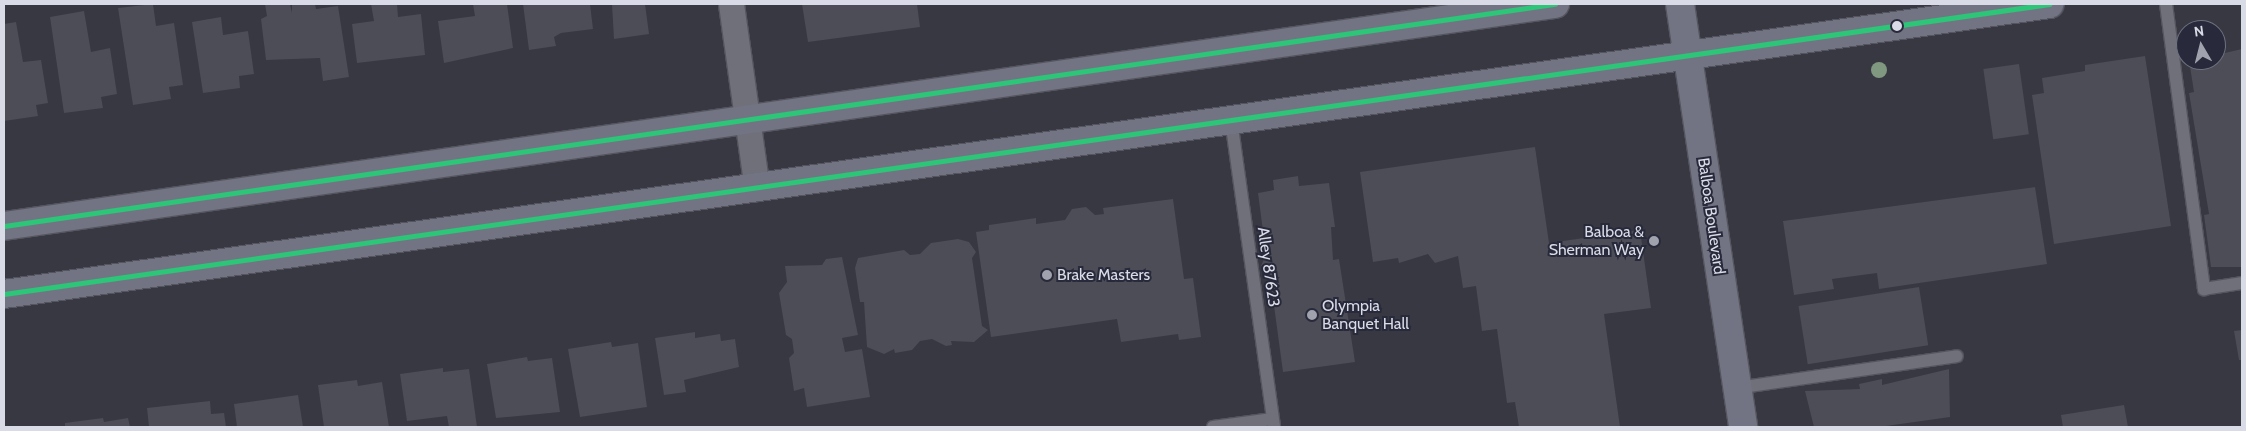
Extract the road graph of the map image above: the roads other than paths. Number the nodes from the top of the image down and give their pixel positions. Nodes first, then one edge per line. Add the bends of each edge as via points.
1 (731, 4) edge
2 (1556, 4) edge
3 (1680, 4) edge
4 (2050, 4) edge
5 (2166, 4) edge
6 (1687, 55) junction
7 (1231, 120) junction
8 (748, 121) junction
9 (756, 188) junction
10 (4, 226) edge
11 (2242, 283) edge
12 (4, 294) edge
13 (1957, 356) dead end
14 (1736, 388) junction
15 (1273, 423) edge
16 (1213, 427) edge
17 (1742, 427) edge

1 - 8 street
2 - 8 main road
3 - 6 main road, Balboa Boulevard
4 - 6 main road
5 - 11 lane via 2204,288
6 - 7 main road
6 - 14 main road, Balboa Boulevard
7 - 9 main road
7 - 15 lane, Alley 87623
8 - 9 street
8 - 10 main road
9 - 12 main road
13 - 14 lane
14 - 17 main road, Balboa Boulevard
15 - 16 lane

